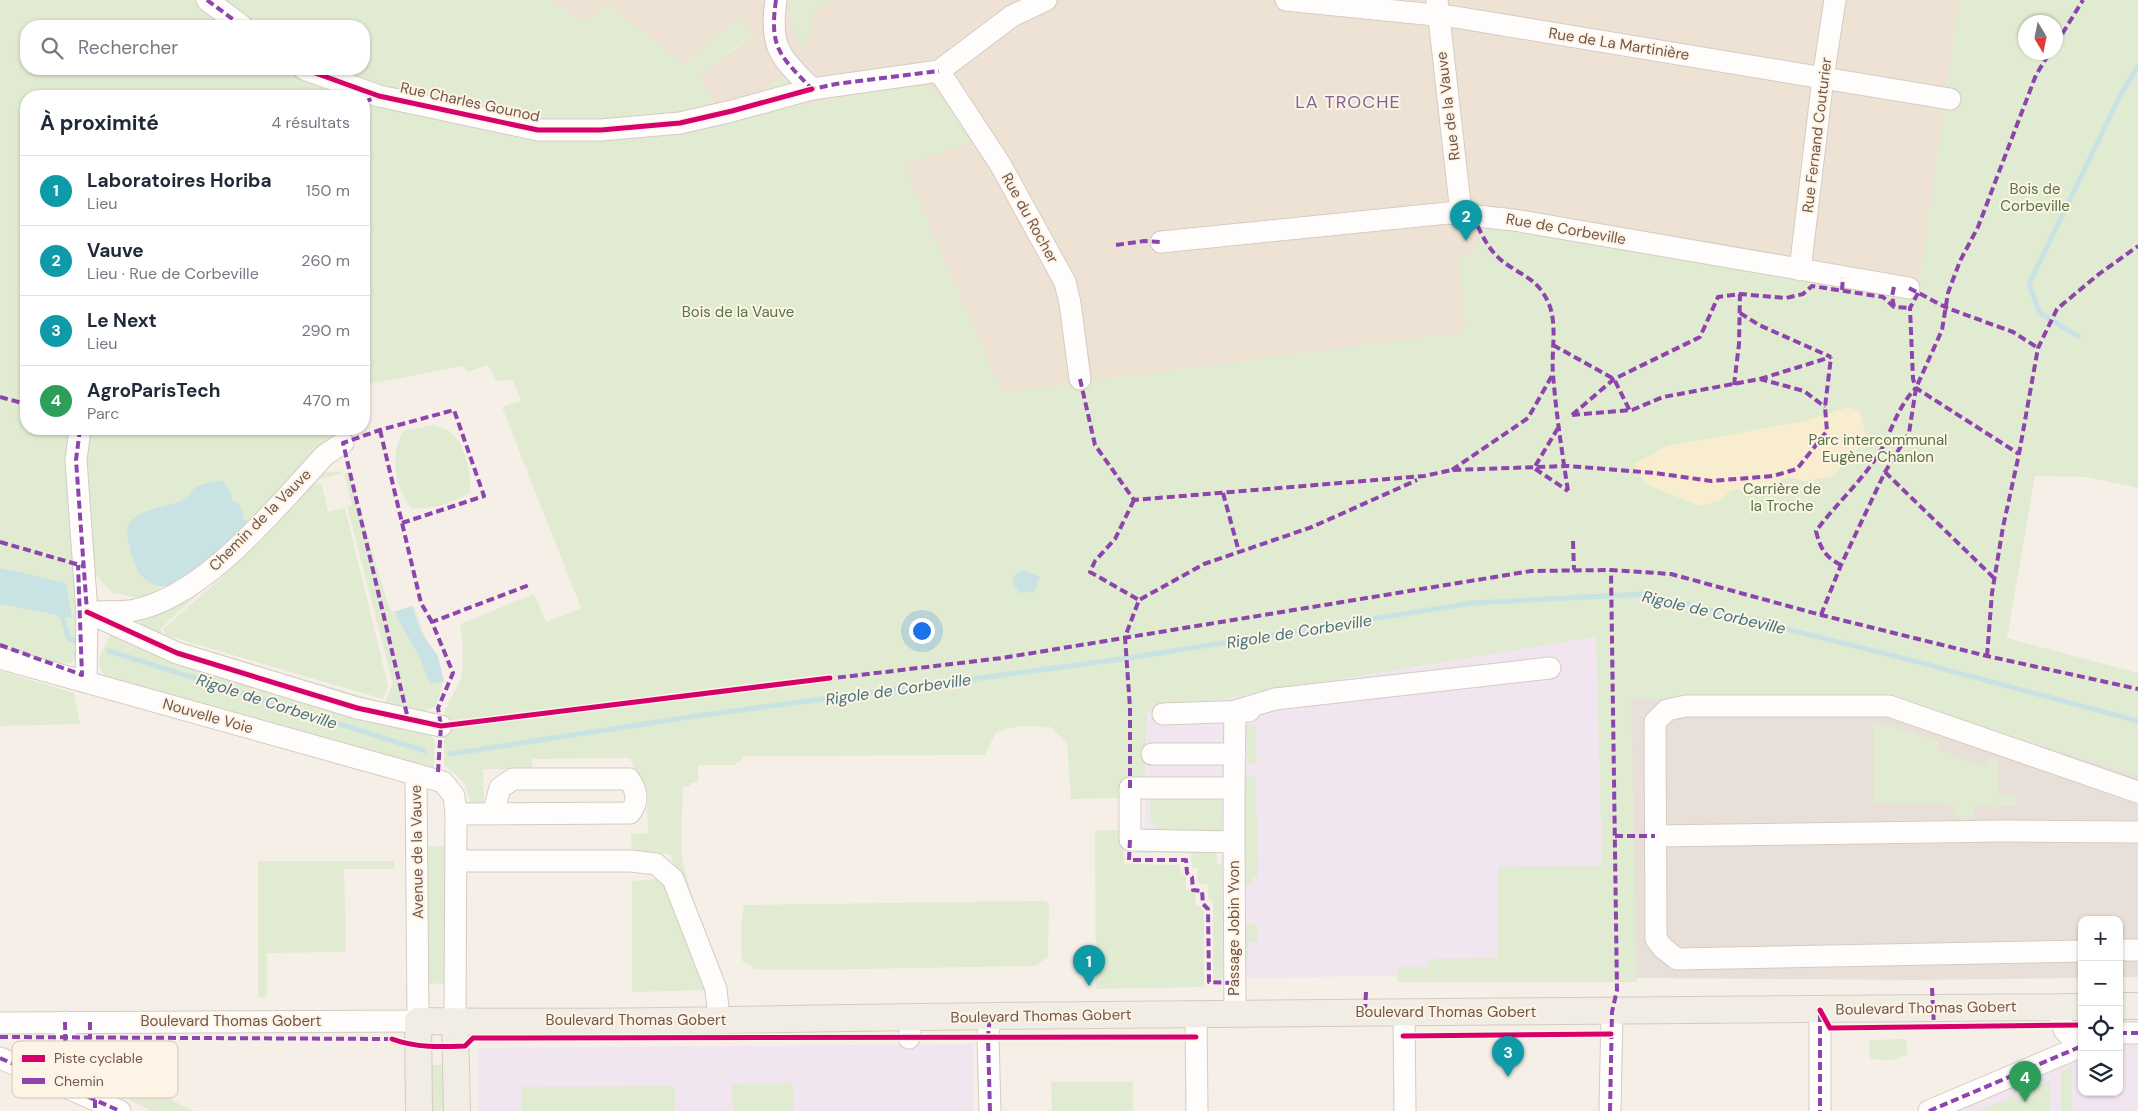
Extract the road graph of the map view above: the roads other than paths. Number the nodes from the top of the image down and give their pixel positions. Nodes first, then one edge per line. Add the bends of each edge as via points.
1 (208, 0) edge
2 (776, 0) edge
3 (1046, 0) edge
4 (1286, 0) edge
5 (1835, 0) edge
6 (1438, 8) edge
7 (234, 20) edge
8 (939, 72) junction
9 (317, 75) edge
10 (1823, 78) junction
11 (812, 89) junction
12 (351, 90) edge
13 (371, 99) edge
14 (1950, 99) dead end
15 (1460, 213) junction
16 (1161, 242) dead end
17 (1800, 270) junction
18 (1908, 288) dead end
19 (1080, 380) dead end
20 (79, 435) edge
21 (343, 442) dead end
22 (87, 612) junction
23 (0, 658) edge
24 (1550, 668) dead end
25 (86, 681) junction
26 (1235, 711) junction
27 (1262, 711) dead end
28 (1162, 714) dead end
29 (441, 726) dead end
30 (1152, 754) dead end
31 (1235, 754) junction
32 (416, 775) junction
33 (1234, 788) junction
34 (2138, 792) edge
35 (456, 814) junction
36 (494, 814) junction
37 (2138, 832) edge
38 (1655, 836) junction
39 (1234, 842) junction
40 (456, 861) junction
41 (2123, 950) edge
42 (2138, 950) edge
43 (2078, 951) edge
44 (2123, 1006) edge
45 (2138, 1006) edge
46 (2069, 1007) edge
47 (1820, 1010) junction
48 (1404, 1012) junction
49 (1612, 1012) junction
50 (1235, 1013) junction
51 (1196, 1015) junction
52 (990, 1016) junction
53 (719, 1019) junction
54 (418, 1020) junction
55 (456, 1021) junction
56 (66, 1022) junction
57 (0, 1023) edge
58 (2123, 1033) edge
59 (2138, 1033) edge
60 (66, 1041) edge
61 (2078, 1044) edge
62 (2078, 1048) edge
63 (0, 1058) edge
64 (12, 1063) edge
65 (91, 1098) edge
66 (120, 1111) edge
67 (419, 1111) edge
68 (456, 1111) edge
69 (990, 1111) edge
70 (1196, 1111) edge
71 (1405, 1111) edge
72 (1610, 1111) edge
73 (1820, 1111) edge
74 (1929, 1111) edge

1 - 7 street
2 - 11 street via 773,30 777,48 785,62
3 - 8 street via 1012,16
4 - 6 street, Rue de La Martinière
5 - 10 street, Rue Fernand Couturier
6 - 10 street, Rue de La Martinière
6 - 15 street, Rue de la Vauve
8 - 11 street, Rue Charles Gounod
8 - 19 street, Rue du Rocher via 1000,164 1065,282
9 - 12 street, Rue Charles Gounod
10 - 14 street, Rue de La Martinière
10 - 17 street, Rue Fernand Couturier
11 - 13 street, Rue Charles Gounod via 680,123 601,130 538,130
15 - 16 street, Rue de Corbeville
15 - 17 street, Rue de Corbeville via 1523,221
17 - 18 street, Rue de Corbeville
20 - 22 street via 76,460
21 - 22 street, Chemin de la Vauve via 325,455 230,554 197,582 164,600 134,610
22 - 25 street
22 - 29 street via 177,652 357,708
23 - 25 street, Nouvelle Voie
24 - 26 street via 1275,699
25 - 32 street, Nouvelle Voie
26 - 27 street
26 - 28 street
26 - 31 street
30 - 31 street
31 - 33 street
32 - 35 street, Avenue de la Vauve via 443,782 454,796
32 - 54 street, Avenue de la Vauve
33 - 39 street, Passage Jobin Yvon
33 - 39 street, Passage Jobin Yvon via 1130,788 1130,840
34 - 38 street via 1889,706 1686,706 1667,710 1655,722
35 - 36 street
35 - 40 street, Avenue de la Vauve
36 - 36 street via 630,813 636,795 629,779 513,779 500,788
37 - 38 street
38 - 43 street via 1656,939 1677,959
39 - 50 street, Passage Jobin Yvon
40 - 53 street via 631,861 656,864 673,879 716,988
40 - 55 street, Avenue de la Vauve
41 - 42 street
44 - 45 main road
46 - 47 main road, Boulevard Thomas Gobert
46 - 61 street via 2064,1030
47 - 49 main road, Boulevard Thomas Gobert
47 - 73 street
48 - 49 main road, Boulevard Thomas Gobert
48 - 50 main road, Boulevard Thomas Gobert
48 - 71 street
49 - 72 street
50 - 51 main road, Boulevard Thomas Gobert
51 - 52 main road, Boulevard Thomas Gobert
51 - 70 street
52 - 53 main road, Boulevard Thomas Gobert via 910,1028
52 - 69 street
53 - 55 main road, Boulevard Thomas Gobert
54 - 55 main road, Boulevard Thomas Gobert
54 - 56 street, Boulevard Thomas Gobert
54 - 67 main road, Avenue de la Vauve
55 - 68 main road, Avenue de la Vauve
56 - 57 street, Boulevard Thomas Gobert
56 - 60 street
58 - 59 street
62 - 74 street
63 - 64 street
65 - 66 street

